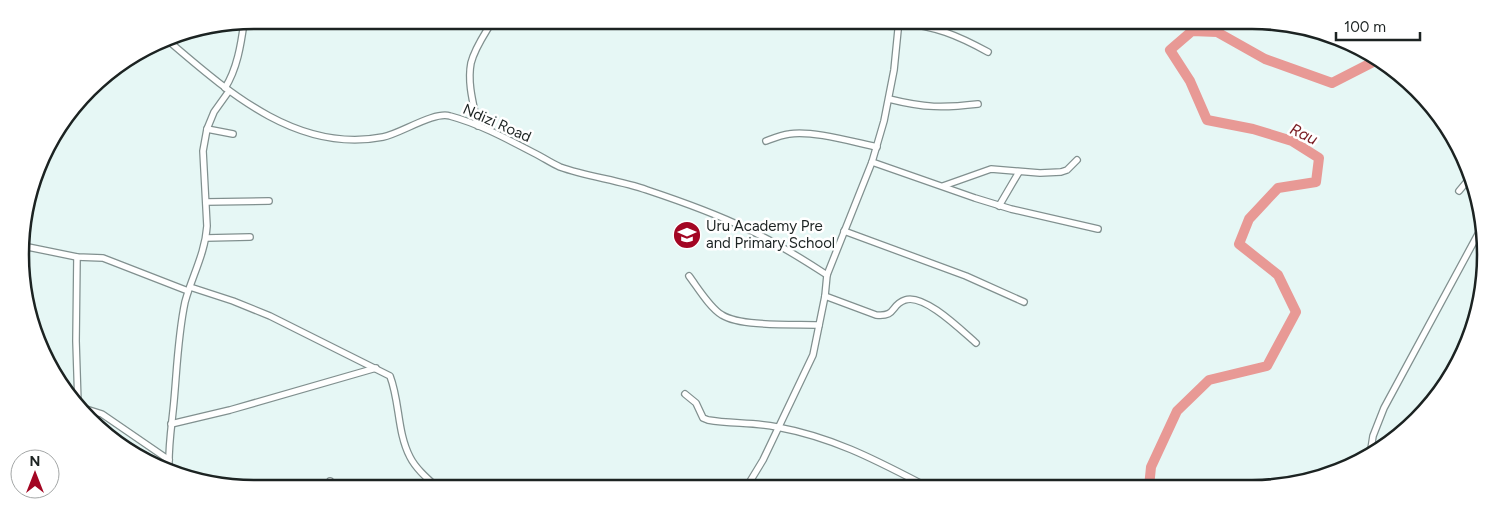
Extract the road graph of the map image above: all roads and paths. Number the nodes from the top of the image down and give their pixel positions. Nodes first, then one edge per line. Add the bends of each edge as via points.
1 (243, 29) edge
2 (488, 29) edge
3 (899, 29) edge
4 (939, 29) edge
5 (173, 44) edge
6 (988, 52) dead end
7 (227, 90) junction
8 (889, 99) junction
9 (978, 104) dead end
10 (478, 126) junction
11 (207, 129) junction
12 (233, 134) dead end
13 (766, 141) dead end
14 (877, 147) junction
15 (1077, 160) dead end
16 (872, 162) junction
17 (1019, 172) junction
18 (1465, 183) edge
19 (943, 186) junction
20 (1459, 191) dead end
21 (269, 201) dead end
22 (206, 202) junction
23 (999, 206) junction
24 (1098, 229) dead end
25 (844, 231) junction
26 (250, 237) dead end
27 (1477, 237) edge
28 (206, 238) junction
29 (29, 247) edge
30 (78, 257) junction
31 (827, 274) junction
32 (689, 276) dead end
33 (189, 289) junction
34 (825, 296) junction
35 (1024, 302) dead end
36 (819, 325) junction
37 (976, 343) dead end
38 (376, 368) junction
39 (685, 394) dead end
40 (78, 395) edge
41 (92, 411) edge
42 (171, 424) junction
43 (778, 427) junction
44 (1372, 445) edge
45 (168, 460) junction
46 (168, 463) edge
47 (430, 480) edge
48 (751, 480) edge
49 (914, 480) edge

1 - 7 street
2 - 10 street via 471,62 470,83
3 - 8 street
4 - 6 street
5 - 7 street, Ndizi Road
7 - 10 street, Ndizi Road via 288,126 336,139 362,141 386,137 448,115
7 - 11 street
8 - 9 street via 926,107
8 - 14 street
10 - 31 street, Ndizi Road via 552,164 645,189 744,228
11 - 12 street
11 - 22 street via 203,151
13 - 14 street via 798,133
14 - 16 street
15 - 17 street via 1061,172
16 - 19 street
16 - 25 street
17 - 19 street via 992,169
17 - 23 street
18 - 20 street
19 - 23 street
21 - 22 street
22 - 28 street
23 - 24 street
25 - 31 street
25 - 35 street via 966,276
26 - 28 street
27 - 44 street via 1384,408
28 - 33 street
29 - 30 street
30 - 33 street via 104,258
30 - 40 street
31 - 34 street
32 - 36 street via 721,315 754,323
33 - 38 street via 233,301 270,316
33 - 42 street via 180,330
34 - 36 street
34 - 37 street via 884,316 902,301 913,298 950,321
36 - 43 street via 813,355
38 - 42 street
38 - 47 street via 390,376 403,438 410,456
39 - 43 street via 708,420
41 - 45 street via 102,414
42 - 45 street
43 - 48 street
43 - 49 street via 852,448
45 - 46 street

